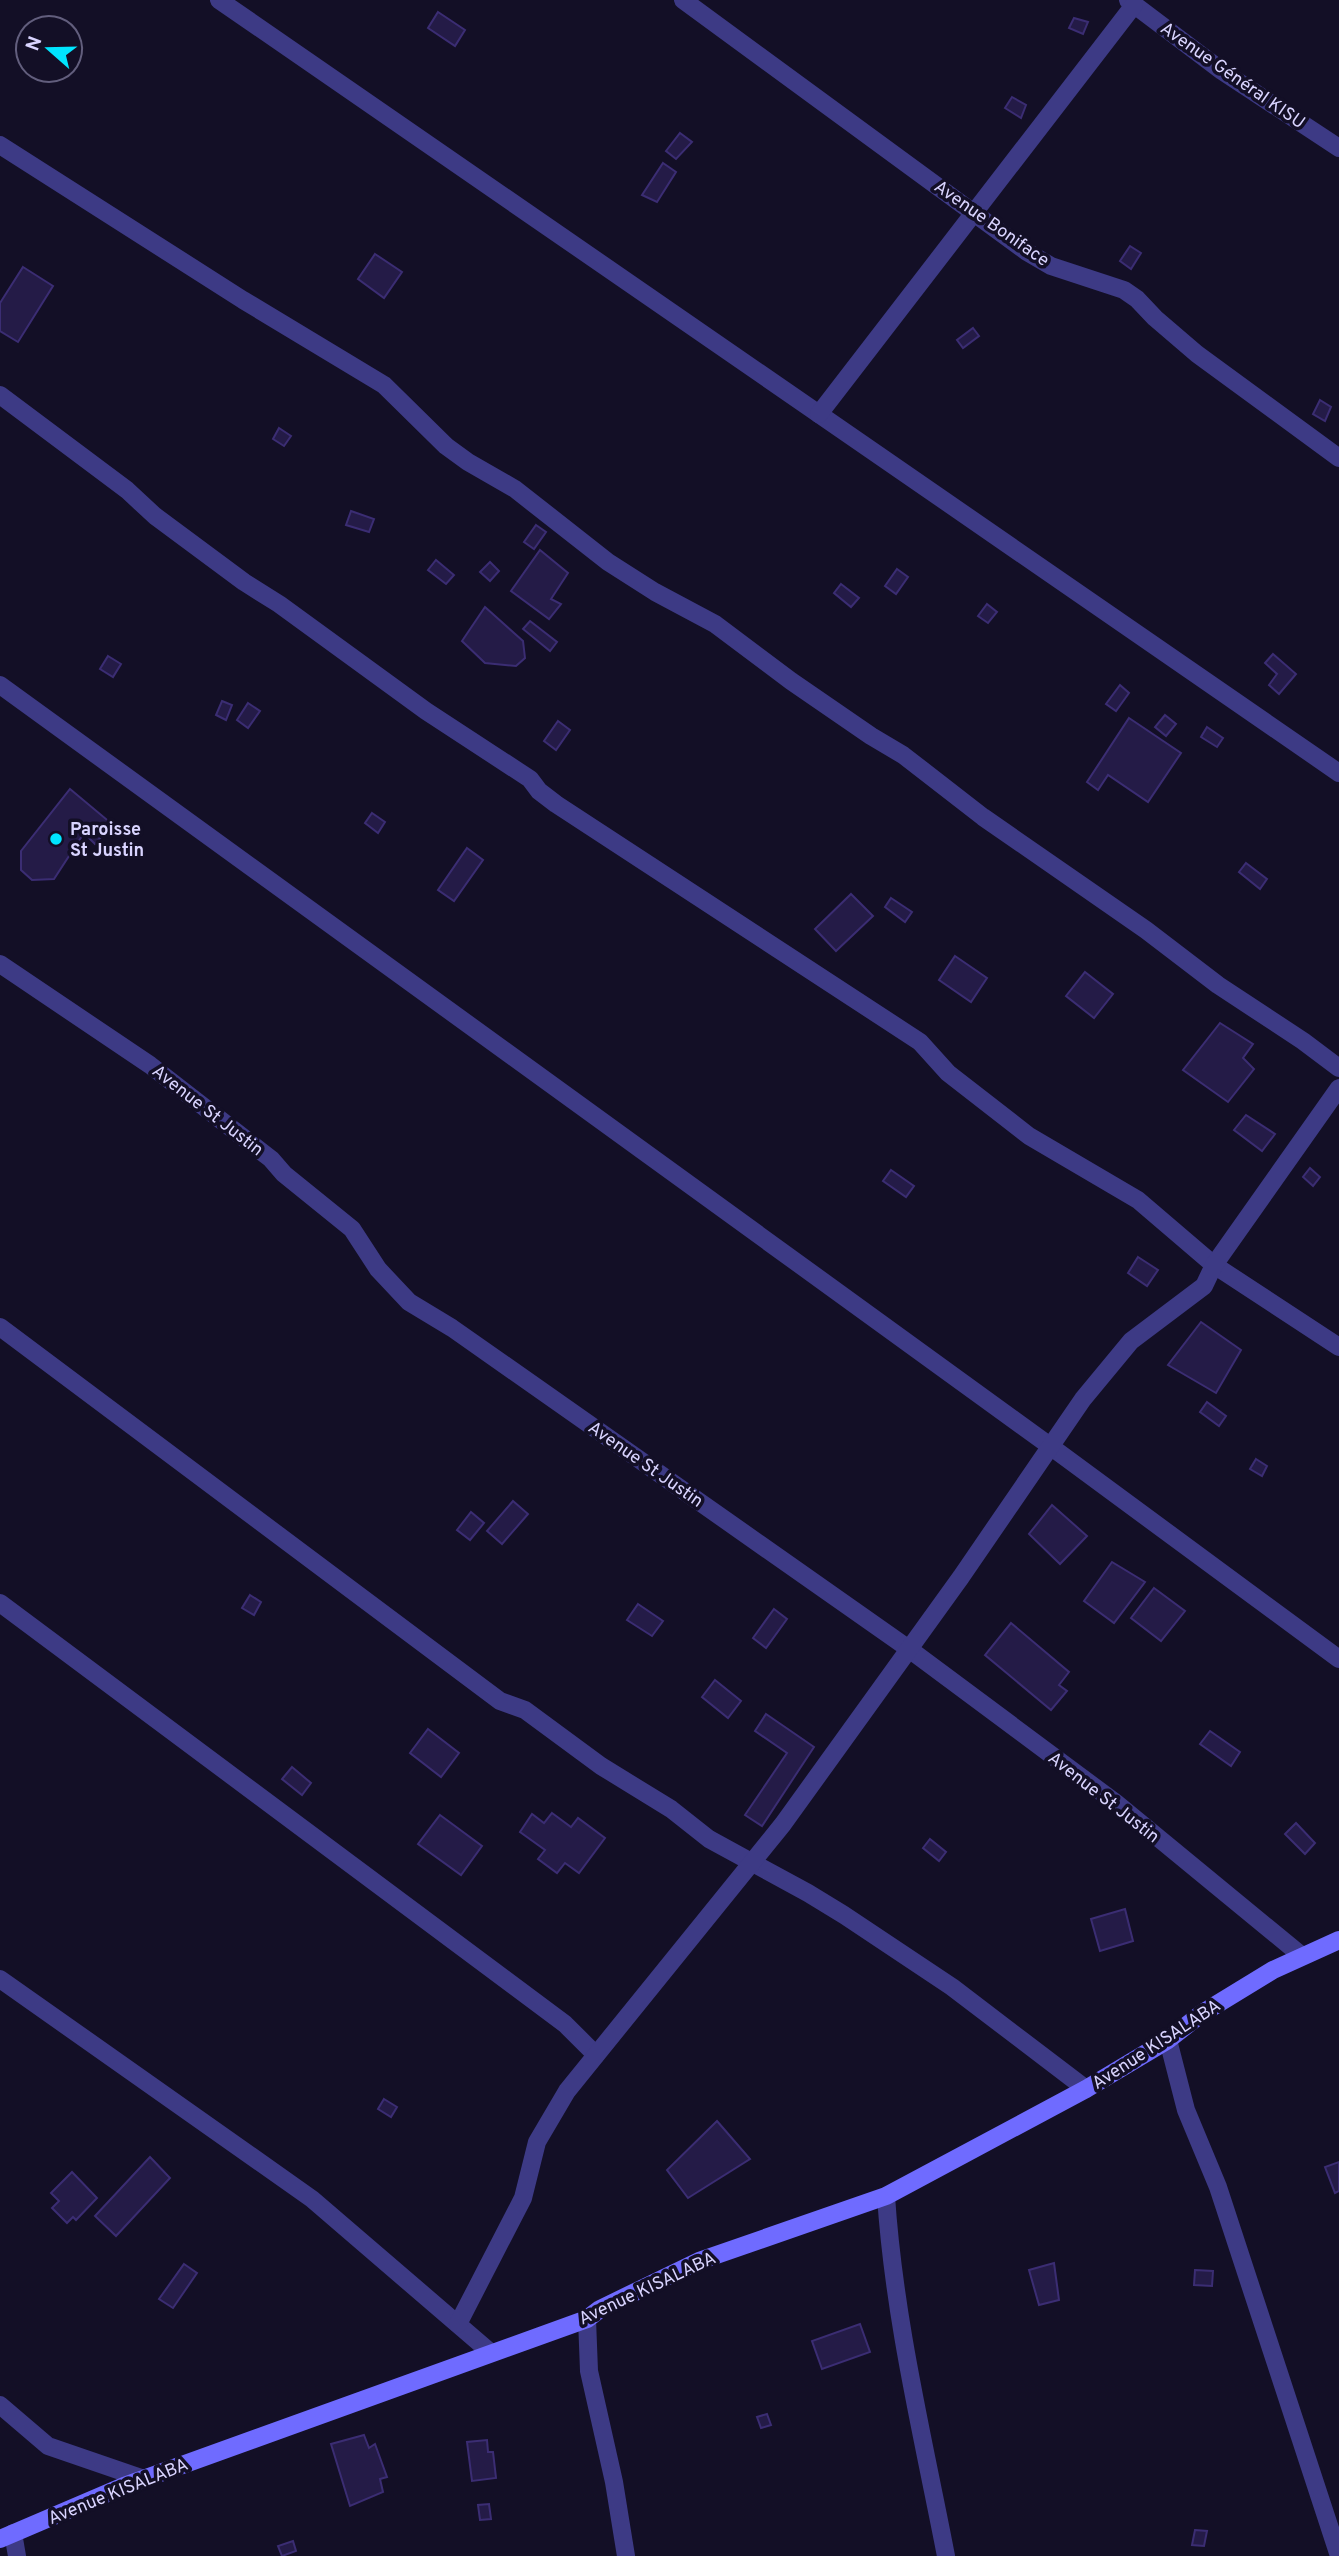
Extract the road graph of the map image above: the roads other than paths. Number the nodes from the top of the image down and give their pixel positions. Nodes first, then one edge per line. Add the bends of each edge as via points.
1 (219, 0) edge
2 (683, 0) edge
3 (1131, 2) edge
4 (0, 145) edge
5 (1339, 148) edge
6 (975, 212) junction
7 (0, 395) edge
8 (819, 414) junction
9 (1339, 458) edge
10 (0, 685) edge
11 (1339, 773) edge
12 (0, 964) edge
13 (1339, 1068) edge
14 (1339, 1088) edge
15 (1214, 1265) junction
16 (0, 1327) edge
17 (1339, 1347) edge
18 (1050, 1446) junction
19 (0, 1603) edge
20 (909, 1649) junction
21 (1339, 1659) edge
22 (752, 1863) junction
23 (1339, 1940) edge
24 (1302, 1956) junction
25 (0, 1979) edge
26 (1168, 2040) junction
27 (596, 2054) junction
28 (1086, 2090) junction
29 (886, 2196) junction
30 (586, 2319) junction
31 (458, 2325) junction
32 (490, 2352) junction
33 (0, 2405) edge
34 (144, 2479) junction
35 (6, 2536) edge
36 (17, 2556) edge
37 (626, 2556) edge
38 (946, 2556) edge
39 (1339, 2556) edge

1 - 8 street
2 - 6 street, Avenue Boniface
3 - 5 street, Avenue Général KISU via 1222,71
3 - 6 street
4 - 13 street via 384,385 468,463 515,489 608,562 715,624
6 - 8 street
6 - 9 street, Avenue Boniface via 1051,266 1138,299 1197,354
7 - 15 street via 244,582 530,779 556,804 920,1042 948,1073 1029,1136 1138,1200
8 - 11 street
10 - 18 street
12 - 20 street, Avenue St Justin via 150,1065 271,1159 352,1229 378,1269 409,1302
14 - 15 street
15 - 17 street
15 - 18 street via 1203,1286 1131,1341
16 - 22 street via 500,1701 524,1710 709,1839
18 - 20 street
18 - 21 street
19 - 27 street via 565,2024
20 - 22 street
20 - 24 street, Avenue St Justin via 1116,1803
22 - 27 street
22 - 28 street via 808,1893 952,1987
23 - 24 street, Avenue KISALABA
24 - 26 street, Avenue KISALABA via 1201,2014
25 - 31 street via 312,2199
26 - 28 street, Avenue KISALABA
26 - 39 street via 1186,2110 1218,2187
27 - 31 street via 537,2142 523,2198
28 - 29 street, Avenue KISALABA
29 - 30 street, Avenue KISALABA via 699,2261
29 - 38 street via 898,2304
30 - 32 street, Avenue KISALABA
30 - 37 street via 589,2371
31 - 32 street
32 - 34 street, Avenue KISALABA
33 - 34 street via 48,2446
34 - 35 street, Avenue KISALABA
35 - 36 street

